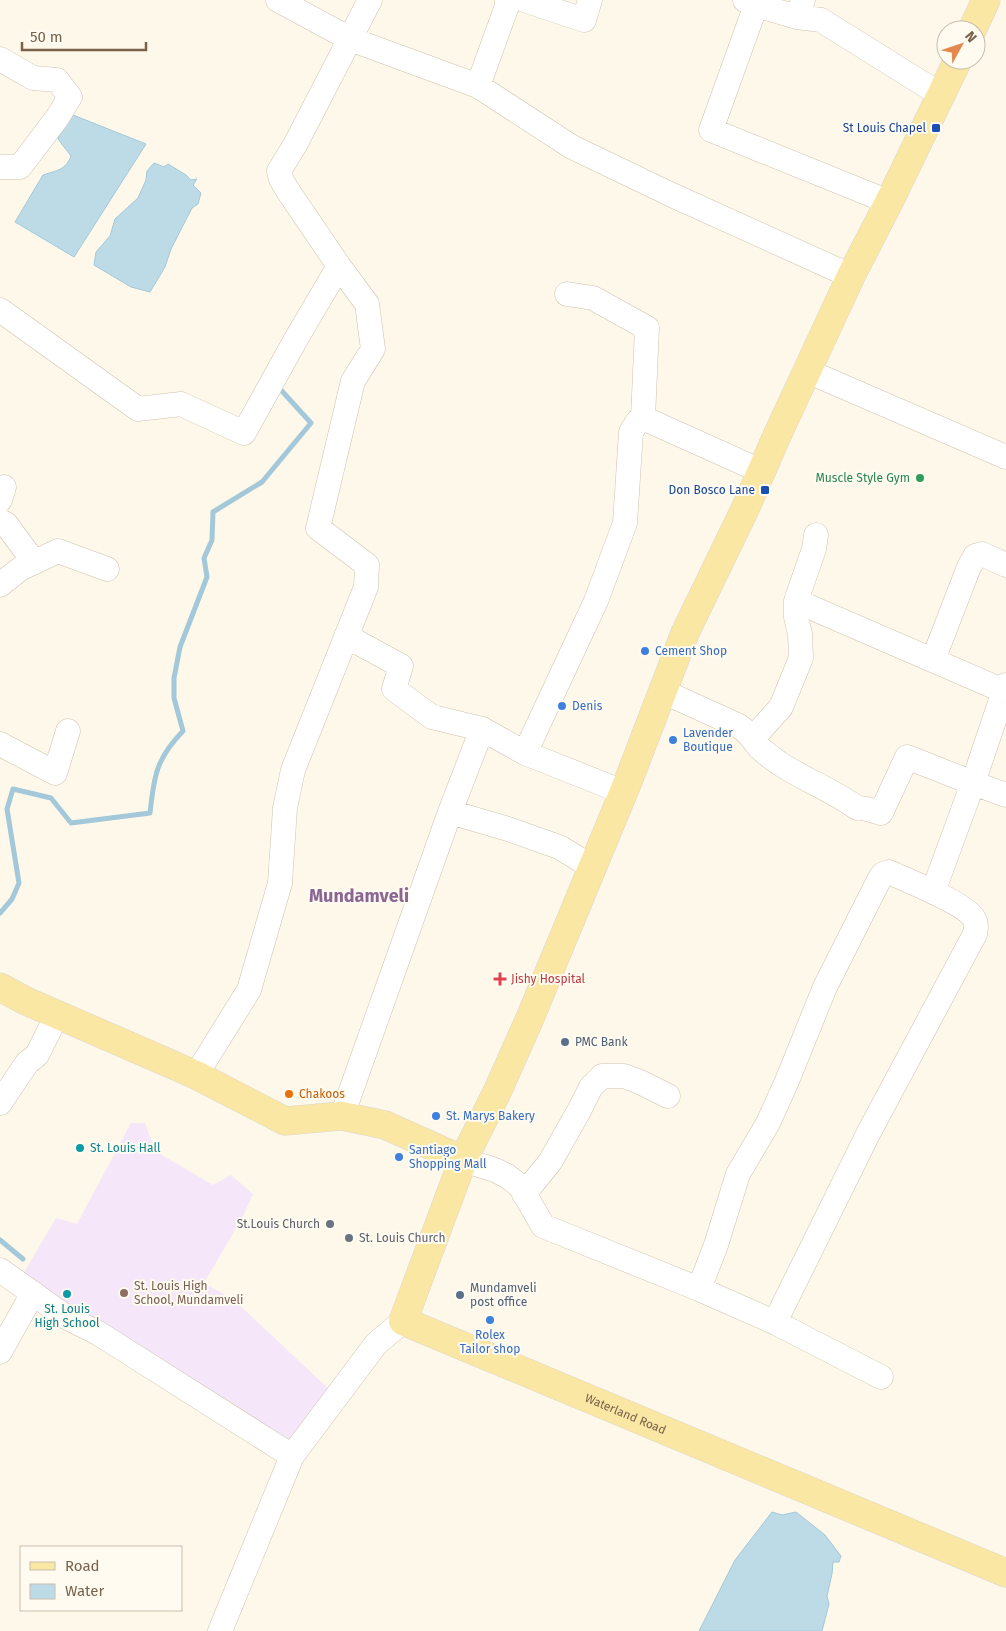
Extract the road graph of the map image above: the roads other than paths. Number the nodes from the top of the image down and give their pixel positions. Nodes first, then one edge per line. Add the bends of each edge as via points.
1 (278, 0) edge
2 (370, 0) edge
3 (507, 0) edge
4 (524, 0) edge
5 (590, 0) edge
6 (986, 0) edge
7 (751, 2) edge
8 (800, 8) edge
9 (977, 20) edge
10 (350, 38) junction
11 (0, 59) edge
12 (953, 70) edge
13 (478, 86) junction
14 (941, 95) junction
15 (0, 167) edge
16 (889, 202) junction
17 (339, 266) junction
18 (851, 276) junction
19 (567, 294) dead end
20 (0, 310) edge
21 (807, 371) junction
22 (643, 418) junction
23 (1006, 457) edge
24 (762, 471) junction
25 (0, 521) edge
26 (816, 535) dead end
27 (34, 562) junction
28 (1006, 565) edge
29 (107, 569) dead end
30 (0, 585) edge
31 (796, 601) junction
32 (346, 636) junction
33 (933, 660) junction
34 (1005, 688) edge
35 (662, 691) junction
36 (482, 729) junction
37 (68, 732) dead end
38 (753, 738) junction
39 (0, 744) edge
40 (525, 754) junction
41 (973, 783) junction
42 (623, 792) junction
43 (1006, 795) edge
44 (450, 812) junction
45 (592, 867) junction
46 (933, 892) junction
47 (0, 987) edge
48 (57, 1015) junction
49 (196, 1075) junction
50 (668, 1096) dead end
51 (0, 1103) edge
52 (342, 1116) junction
53 (463, 1160) junction
54 (524, 1194) junction
55 (0, 1270) edge
56 (699, 1289) junction
57 (33, 1293) junction
58 (404, 1321) junction
59 (776, 1323) junction
60 (0, 1352) edge
61 (880, 1377) dead end
62 (292, 1456) junction
63 (1006, 1573) edge
64 (220, 1631) edge

1 - 10 street
2 - 10 street
3 - 13 street
4 - 5 street via 584,20
6 - 9 main road
7 - 8 street
7 - 16 street via 711,130
8 - 14 street
10 - 13 street
10 - 17 street via 279,171 288,191
11 - 15 street via 33,78 57,80 70,96 20,167
12 - 14 main road
13 - 18 street via 572,147
14 - 16 main road
16 - 18 main road
17 - 20 street via 244,433 181,404 138,409
17 - 32 street via 367,304 373,349 354,381 318,528 367,565 366,587
18 - 21 main road
19 - 22 street via 594,298 646,328
21 - 23 street
21 - 24 main road
22 - 24 street
22 - 40 street via 631,432 625,523 596,601
24 - 35 main road via 685,633
25 - 27 street via 6,524
26 - 31 street
27 - 29 street via 58,551
27 - 30 street
28 - 33 street via 982,554 975,556
31 - 33 street
31 - 38 street via 801,658 781,707
32 - 36 street via 401,666 394,689 432,717
32 - 49 street via 293,770 285,808 280,883 248,990
33 - 34 street
34 - 41 street
35 - 38 street via 739,726
35 - 42 main road
36 - 40 street
36 - 44 street
37 - 39 street via 55,773
38 - 41 street via 759,747 791,770 857,808 870,811 881,813 907,758
40 - 42 street
41 - 43 street
41 - 46 street
42 - 45 main road
44 - 45 street via 559,847
44 - 52 street
45 - 53 main road via 530,1018
46 - 56 street via 889,872 880,878 825,987 768,1123 738,1174
46 - 59 street via 974,916 975,934 869,1132
47 - 48 main road
48 - 49 main road
48 - 51 street via 37,1055 27,1063
49 - 52 main road via 285,1121
50 - 54 street via 624,1076 602,1076 591,1087 550,1162
52 - 53 main road via 385,1125
53 - 54 street via 508,1176
53 - 58 main road
54 - 56 street via 543,1226
55 - 57 street
56 - 59 street
57 - 60 street
57 - 62 street via 66,1318 98,1333
58 - 62 street via 376,1344
58 - 63 main road, Waterland Road
59 - 61 street
62 - 64 street

